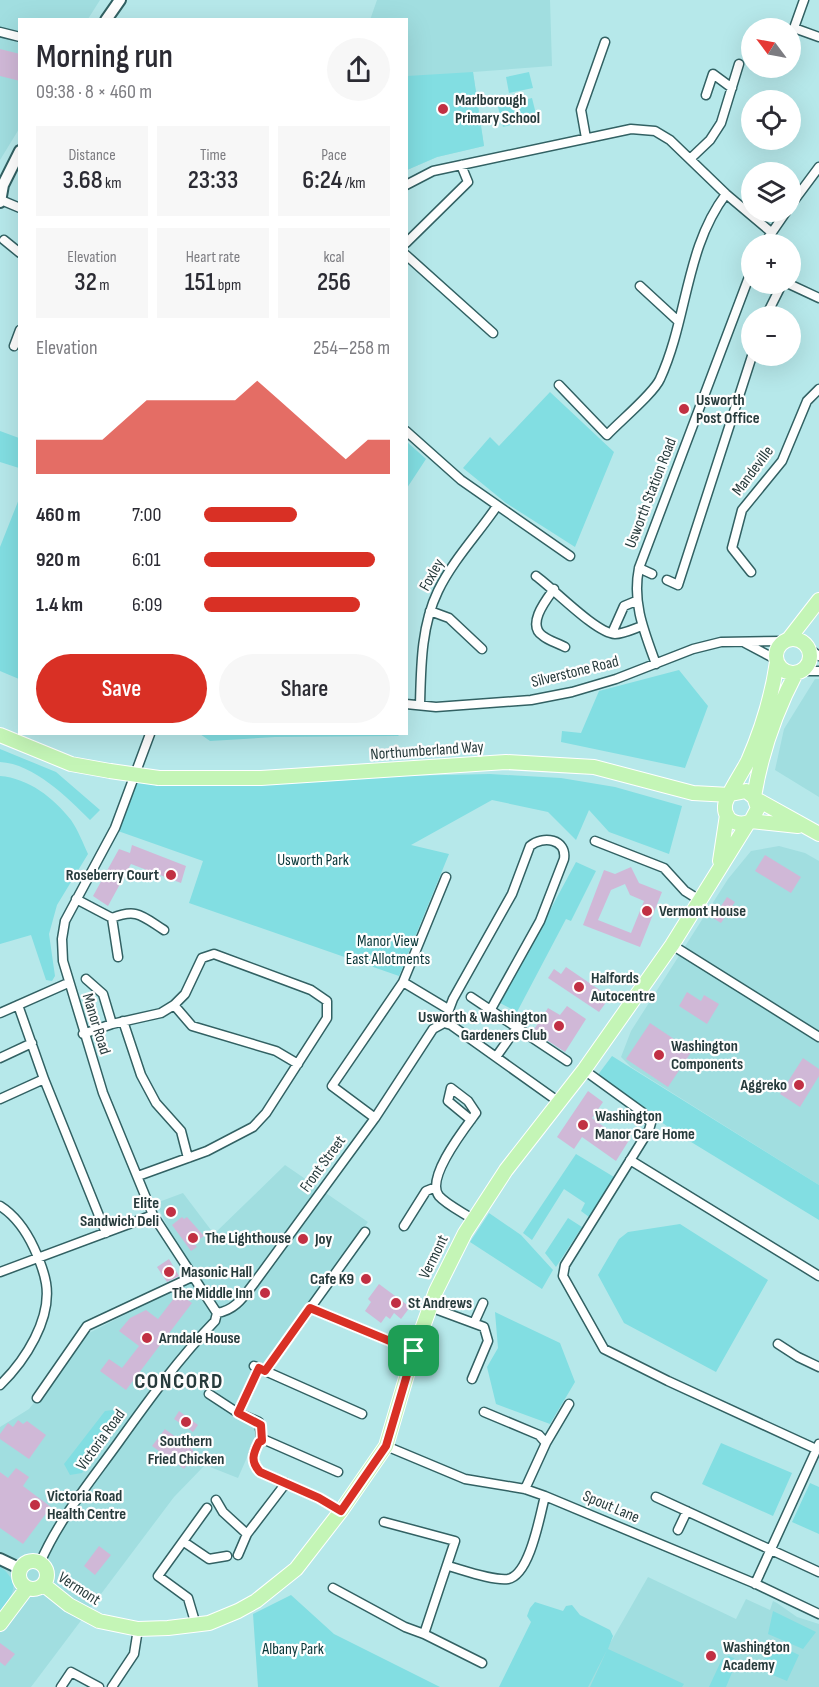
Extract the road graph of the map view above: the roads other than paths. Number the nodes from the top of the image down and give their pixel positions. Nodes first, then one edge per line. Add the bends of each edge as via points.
1 (120, 0) edge
2 (804, 0) edge
3 (107, 18) edge
4 (0, 32) edge
5 (18, 36) edge
6 (819, 37) edge
7 (605, 42) dead end
8 (739, 64) dead end
9 (732, 88) junction
10 (706, 95) dead end
11 (586, 138) junction
12 (18, 155) edge
13 (690, 159) junction
14 (461, 165) junction
15 (819, 167) edge
16 (408, 184) edge
17 (801, 191) edge
18 (726, 194) junction
19 (1, 201) edge
20 (18, 207) edge
21 (778, 222) edge
22 (771, 232) joint
23 (4, 240) dead end
24 (408, 241) edge
25 (18, 251) edge
26 (408, 257) edge
27 (640, 286) dead end
28 (801, 290) edge
29 (743, 294) edge
30 (819, 298) edge
31 (678, 321) junction
32 (493, 333) dead end
33 (18, 335) edge
34 (14, 346) dead end
35 (749, 366) edge
36 (559, 385) dead end
37 (819, 389) edge
38 (408, 433) edge
39 (497, 507) junction
40 (570, 556) dead end
41 (639, 568) junction
42 (751, 572) dead end
43 (652, 574) dead end
44 (536, 576) dead end
45 (667, 580) dead end
46 (554, 589) junction
47 (636, 601) junction
48 (817, 603) edge
49 (430, 611) junction
50 (642, 626) junction
51 (612, 633) junction
52 (787, 641) junction
53 (745, 643) junction
54 (566, 646) dead end
55 (482, 649) dead end
56 (810, 649) edge
57 (777, 661) junction
58 (656, 664) junction
59 (819, 671) edge
60 (799, 672) junction
61 (408, 704) edge
62 (420, 705) junction
63 (0, 735) edge
64 (150, 735) edge
65 (693, 793) junction
66 (730, 795) junction
67 (755, 798) junction
68 (726, 814) junction
69 (750, 822) junction
70 (813, 831) edge
71 (595, 841) dead end
72 (719, 866) junction
73 (446, 877) dead end
74 (76, 899) junction
75 (701, 901) junction
76 (112, 918) junction
77 (164, 930) dead end
78 (672, 945) junction
79 (118, 957) dead end
80 (86, 979) dead end
81 (402, 982) junction
82 (68, 983) junction
83 (471, 997) dead end
84 (18, 1005) junction
85 (174, 1005) junction
86 (448, 1009) junction
87 (491, 1009) junction
88 (0, 1013) edge
89 (123, 1021) junction
90 (444, 1023) junction
91 (112, 1024) junction
92 (518, 1026) junction
93 (83, 1034) junction
94 (819, 1037) edge
95 (32, 1043) junction
96 (496, 1057) junction
97 (0, 1058) edge
98 (567, 1061) dead end
99 (297, 1064) junction
100 (584, 1070) junction
101 (44, 1079) junction
102 (0, 1099) edge
103 (559, 1102) junction
104 (375, 1118) junction
105 (471, 1120) dead end
106 (188, 1158) junction
107 (630, 1160) junction
108 (138, 1176) junction
109 (436, 1187) junction
110 (0, 1206) edge
111 (153, 1215) junction
112 (474, 1220) junction
113 (404, 1226) dead end
114 (365, 1232) dead end
115 (106, 1233) junction
116 (40, 1259) junction
117 (0, 1272) edge
118 (194, 1276) junction
119 (819, 1276) edge
120 (483, 1303) dead end
121 (430, 1307) junction
122 (310, 1308) junction
123 (217, 1313) junction
124 (474, 1323) junction
125 (778, 1344) dead end
126 (414, 1351) junction
127 (819, 1366) edge
128 (259, 1368) junction
129 (472, 1379) dead end
130 (0, 1385) edge
131 (209, 1394) dead end
132 (37, 1398) dead end
133 (568, 1404) dead end
134 (484, 1412) dead end
135 (238, 1413) junction
136 (362, 1414) dead end
137 (262, 1441) junction
138 (546, 1443) junction
139 (386, 1446) junction
140 (818, 1447) edge
141 (338, 1472) dead end
142 (286, 1483) junction
143 (525, 1489) junction
144 (545, 1496) junction
145 (656, 1497) dead end
146 (216, 1500) dead end
147 (207, 1508) dead end
148 (341, 1511) junction
149 (687, 1511) junction
150 (384, 1522) dead end
151 (678, 1530) dead end
152 (247, 1534) junction
153 (184, 1542) junction
154 (770, 1550) junction
155 (238, 1554) dead end
156 (226, 1556) dead end
157 (0, 1559) edge
158 (40, 1563) junction
159 (448, 1566) junction
160 (21, 1569) junction
161 (819, 1572) edge
162 (755, 1584) junction
163 (44, 1585) junction
164 (27, 1588) junction
165 (333, 1588) dead end
166 (819, 1614) edge
167 (0, 1624) edge
168 (196, 1625) junction
169 (138, 1629) junction
170 (424, 1634) junction
171 (482, 1663) dead end
172 (61, 1687) edge
173 (99, 1687) edge
174 (112, 1687) edge

1 - 3 street
2 - 6 street via 794,28
4 - 5 street
7 - 11 street via 581,110
8 - 9 street
9 - 10 street via 713,74
9 - 13 street via 721,123
11 - 13 street via 631,129 654,131
11 - 14 street
12 - 19 street via 3,185
13 - 18 street
14 - 16 street via 433,171
14 - 24 street via 468,182
15 - 17 street
18 - 22 street
18 - 31 street via 712,212 698,247
19 - 20 street
21 - 22 street
23 - 25 street
26 - 32 street
27 - 31 street
28 - 30 street
29 - 41 street, Usworth Station Road
31 - 36 street via 660,381 607,435
33 - 34 street
35 - 45 street via 678,585
37 - 42 street, Mandeville via 807,401 782,461 742,510 732,548
38 - 39 street
39 - 40 street
39 - 49 street, Foxley via 444,579
41 - 43 street
41 - 47 street, Usworth Station Road
44 - 46 street
46 - 51 street via 582,615
46 - 54 street via 538,612 537,629 542,636
47 - 50 street, Usworth Station Road
47 - 51 street via 624,606
48 - 52 main road
48 - 56 main road
49 - 55 street via 449,618
49 - 62 street, Foxley via 423,648
50 - 51 street
50 - 58 street, Usworth Station Road
52 - 53 street, Silverstone Road
52 - 56 main road via 794,639
52 - 57 main road via 778,650
53 - 57 street, Silverstone Road
53 - 58 street, Silverstone Road via 721,642
56 - 60 main road via 808,663
57 - 60 main road via 787,672
57 - 66 main road via 768,707
58 - 62 street, Silverstone Road via 594,685 531,700
59 - 60 street
60 - 67 main road via 783,699 765,750
61 - 62 street, Silverstone Road
63 - 65 main road, Northumberland Way, bridge via 71,764 159,778 261,778 506,762 594,767
64 - 74 street, Manor Road via 115,828
65 - 66 main road, Northumberland Way
65 - 68 main road, Northumberland Way
66 - 67 main road via 746,791
66 - 68 main road via 725,803
67 - 69 main road via 757,813
67 - 70 main road
68 - 69 main road via 734,822
68 - 72 main road, Vermont
69 - 70 main road
69 - 72 main road, Vermont
71 - 75 street via 664,868 685,891
72 - 75 main road, Vermont
73 - 81 street
74 - 76 street
74 - 82 street, Manor Road via 65,921 62,939
75 - 78 main road, Vermont
76 - 77 street via 128,911
76 - 79 street
78 - 94 street
78 - 100 main road, Vermont
80 - 91 street via 103,994
81 - 86 street
81 - 104 street via 332,1086
82 - 84 street
82 - 93 street, Manor Road
83 - 87 street
84 - 88 street
84 - 95 street
85 - 89 street via 161,1013
85 - 99 street via 192,1026 276,1050
85 - 99 street via 185,994 201,958 214,954 311,990 327,1001 327,1018
86 - 87 street via 503,912 530,846 550,839 565,853 564,859 540,921
86 - 90 street
87 - 92 street
89 - 91 street
89 - 106 street via 141,1075 156,1103 181,1131
90 - 96 street
90 - 104 street, Front Street via 434,1029
91 - 93 street
92 - 96 street
92 - 98 street
93 - 108 street, Manor Road via 103,1094
95 - 97 street
95 - 101 street
96 - 103 street
99 - 106 street via 253,1127
100 - 103 main road, Vermont
100 - 107 street via 650,1118 649,1130
101 - 102 street
101 - 115 street
103 - 112 main road, Vermont via 506,1170
104 - 123 street, Front Street via 237,1305
105 - 109 street via 442,1164
106 - 108 street
107 - 119 street
107 - 140 street via 565,1265 563,1276 604,1349
108 - 111 street, Manor Road
109 - 112 street via 439,1196
109 - 113 street via 426,1191
110 - 116 street via 17,1220
111 - 115 street
111 - 118 street, Manor Road
112 - 121 main road, Vermont
114 - 122 street
115 - 116 street
116 - 117 street
116 - 130 street via 46,1284 45,1311 17,1366
118 - 123 street, Manor Road
118 - 132 street via 87,1326
120 - 124 street
121 - 124 street
121 - 126 main road, Vermont
122 - 126 street
122 - 128 street
123 - 158 street, Victoria Road via 215,1321 172,1371 81,1493
124 - 129 street via 484,1327 488,1341
125 - 127 street
126 - 139 main road, Vermont
128 - 135 street
128 - 136 street
131 - 135 street
133 - 138 street
134 - 138 street via 539,1435
135 - 137 street via 259,1422
137 - 141 street
137 - 142 street via 253,1454 255,1466
138 - 143 street
139 - 143 street, Spout Lane via 465,1479
139 - 148 main road, Vermont
140 - 154 street
142 - 148 street
142 - 152 street
143 - 144 street, Spout Lane
144 - 159 street via 526,1563 516,1575 499,1578
144 - 162 street, Spout Lane
145 - 149 street
146 - 152 street
147 - 153 street
148 - 168 main road, Vermont via 296,1569 256,1601
149 - 151 street
149 - 154 street
150 - 159 street via 455,1541
152 - 155 street
153 - 156 street via 209,1560
153 - 168 street via 158,1576 188,1598
154 - 161 street
154 - 162 street
157 - 160 street
158 - 160 main road via 32,1562
158 - 163 main road via 47,1574
159 - 170 street
160 - 164 main road via 20,1580
162 - 166 street, Spout Lane
163 - 164 main road
163 - 169 main road, Vermont via 84,1614
164 - 167 main road
165 - 170 street
168 - 169 main road, Vermont
169 - 174 street via 134,1654
170 - 171 street
172 - 173 street via 70,1672

